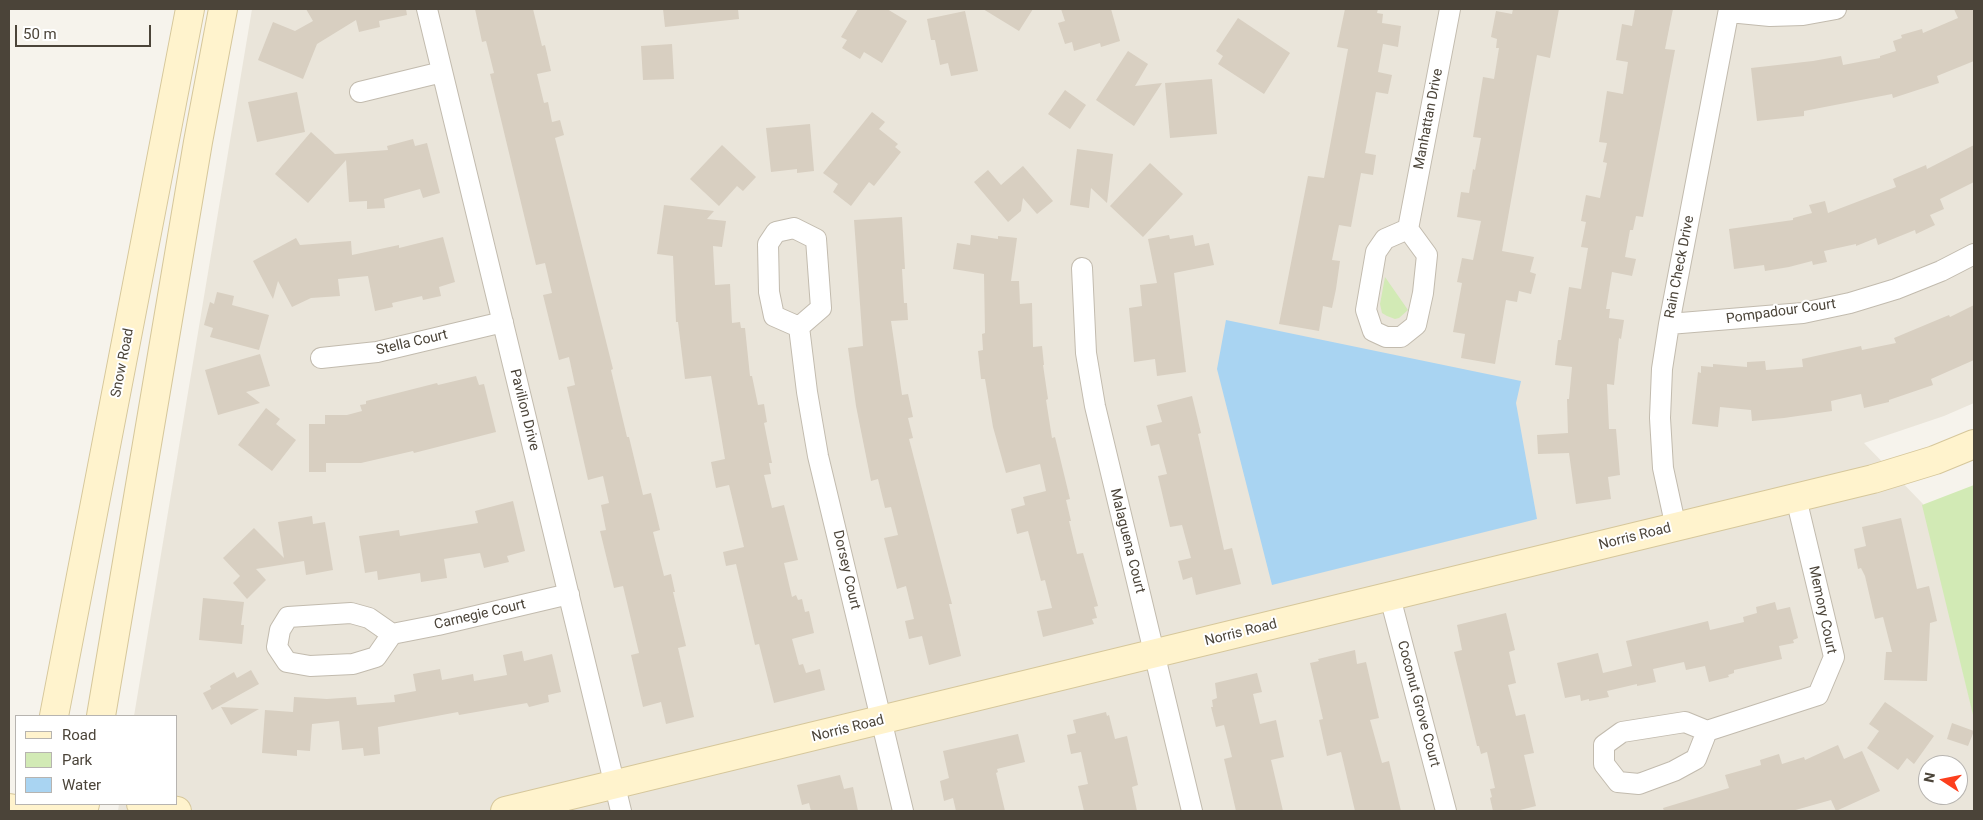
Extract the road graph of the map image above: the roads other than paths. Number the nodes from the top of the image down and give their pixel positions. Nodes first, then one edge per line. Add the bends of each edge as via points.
1 (190, 9) edge
2 (223, 9) edge
3 (427, 9) edge
4 (1450, 9) edge
5 (1836, 9) edge
6 (1729, 10) edge
7 (442, 72) junction
8 (360, 92) dead end
9 (1408, 229) junction
10 (1974, 254) edge
11 (1082, 268) dead end
12 (503, 322) junction
13 (1669, 324) junction
14 (799, 327) junction
15 (321, 358) dead end
16 (1974, 444) edge
17 (1796, 498) junction
18 (1676, 528) junction
19 (569, 594) junction
20 (1390, 597) junction
21 (392, 634) junction
22 (1154, 654) junction
23 (54, 715) edge
24 (101, 715) edge
25 (882, 720) junction
26 (1708, 731) junction
27 (615, 785) junction
28 (56, 805) edge
29 (146, 805) edge
30 (9, 808) edge
31 (26, 811) edge
32 (40, 811) edge
33 (176, 811) edge
34 (505, 811) edge
35 (621, 811) edge
36 (903, 811) edge
37 (1192, 811) edge
38 (1446, 811) edge

1 - 23 street, Snow Road
2 - 24 street
3 - 7 street, Pavilion Drive
4 - 9 street, Manhattan Drive
5 - 6 street via 1770,16
6 - 13 street, Rain Check Drive
7 - 8 street
7 - 12 street, Pavilion Drive
9 - 9 street via 1385,239 1376,252 1366,310 1373,331 1386,337 1402,337 1416,325 1423,294 1427,255
10 - 13 street, Pompadour Court via 1896,289 1850,303 1803,313
11 - 22 street, Malaguena Court via 1086,353 1095,406
12 - 15 street, Stella Court via 377,352
12 - 19 street, Pavilion Drive
13 - 18 street, Rain Check Drive via 1662,369 1660,418 1664,468
14 - 14 street via 821,308 816,239 794,228 776,232 768,244 769,292 774,316
14 - 25 street, Dorsey Court via 818,456
16 - 17 street, Norris Road via 1873,479
17 - 18 street, Norris Road
17 - 26 street, Memory Court via 1834,657 1818,695
18 - 20 street, Norris Road
19 - 21 street, Carnegie Court
19 - 27 street, Pavilion Drive
20 - 22 street, Norris Road
20 - 38 street, Coconut Grove Court
21 - 21 street via 369,618 351,613 288,617 280,630 277,647 286,662 310,666 353,664 376,657
22 - 25 street, Norris Road
22 - 37 street, Malaguena Court
25 - 27 street, Norris Road
25 - 36 street, Dorsey Court
26 - 26 street via 1696,760 1639,784 1618,782 1604,764 1604,745 1622,732 1685,722
27 - 34 street, Norris Road
27 - 35 street, Pavilion Drive
28 - 32 street
29 - 33 street
30 - 31 street

